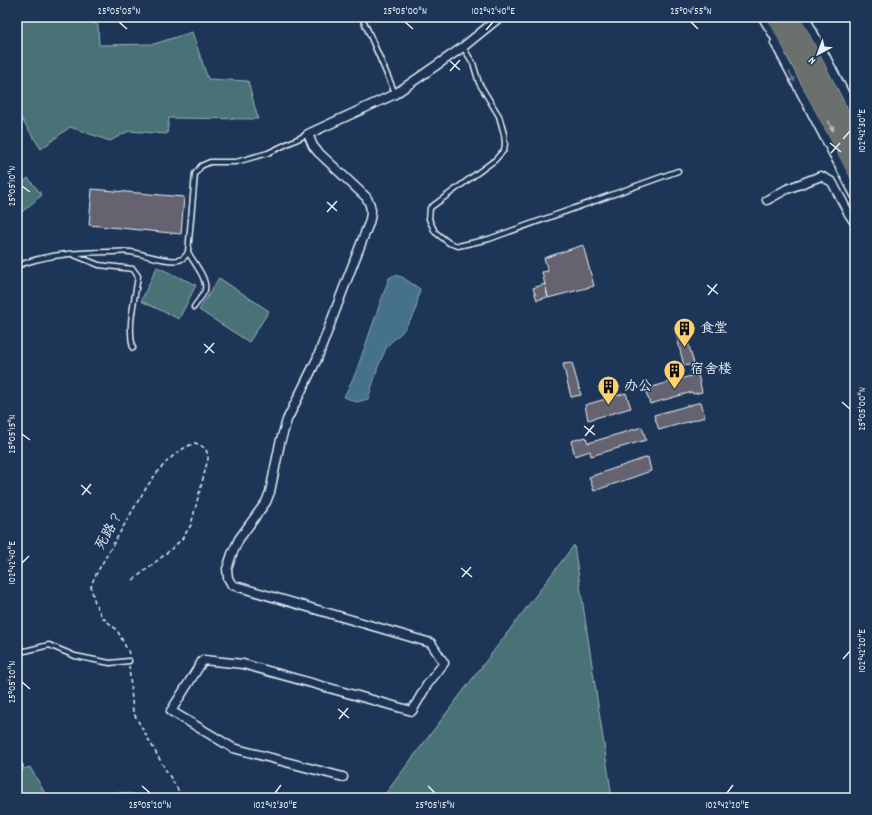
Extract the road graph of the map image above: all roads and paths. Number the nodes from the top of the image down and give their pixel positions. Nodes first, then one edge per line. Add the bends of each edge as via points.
1 (362, 17) edge
2 (500, 17) edge
3 (762, 17) edge
4 (765, 17) edge
5 (775, 17) edge
6 (792, 17) edge
7 (800, 17) edge
8 (805, 17) edge
9 (463, 48) junction
10 (395, 94) junction
11 (828, 104) junction
12 (855, 114) edge
13 (308, 134) junction
14 (855, 140) edge
15 (678, 171) dead end
16 (855, 171) edge
17 (855, 195) edge
18 (767, 200) dead end
19 (855, 223) edge
20 (188, 252) junction
21 (72, 254) junction
22 (17, 266) edge
23 (194, 307) dead end
24 (133, 348) dead end
25 (133, 580) dead end
26 (17, 649) edge
27 (129, 661) junction
28 (343, 777) dead end
29 (183, 798) edge

1 - 10 lane
2 - 9 street
3 -> 17 street
4 - 11 main road
5 - 11 highway
6 - 11 highway
7 - 11 main road
8 - 12 street
9 - 10 street
9 - 15 lane via 473,63 479,83 499,116 505,144 504,150 495,160 430,208 429,219 435,232 449,243 458,246 489,238
10 - 13 street
11 - 14 highway
11 -> 16 highway
13 - 20 lane via 268,153 236,162 210,162 201,166 195,174 193,184
13 - 28 street via 318,152 366,196 372,212 317,359 287,420 270,492 234,549 227,569 228,578 232,585 431,643 444,663 412,711 243,664 203,660 171,711 233,748
18 - 19 street via 821,176 832,182
20 - 21 lane via 179,260 130,252
20 - 23 lane via 205,282 205,290
21 - 22 lane via 34,260
21 - 24 lane via 99,265 133,268 136,272 138,276 130,328
25 - 27 path, 死路？ via 182,539 191,525 208,459 204,446 195,443 185,447 165,464 149,483 94,578 91,587 95,603 102,617 116,630 128,651
26 - 27 lane via 25,651 49,645 75,656 110,663
27 - 29 path, 死路？ via 133,712

